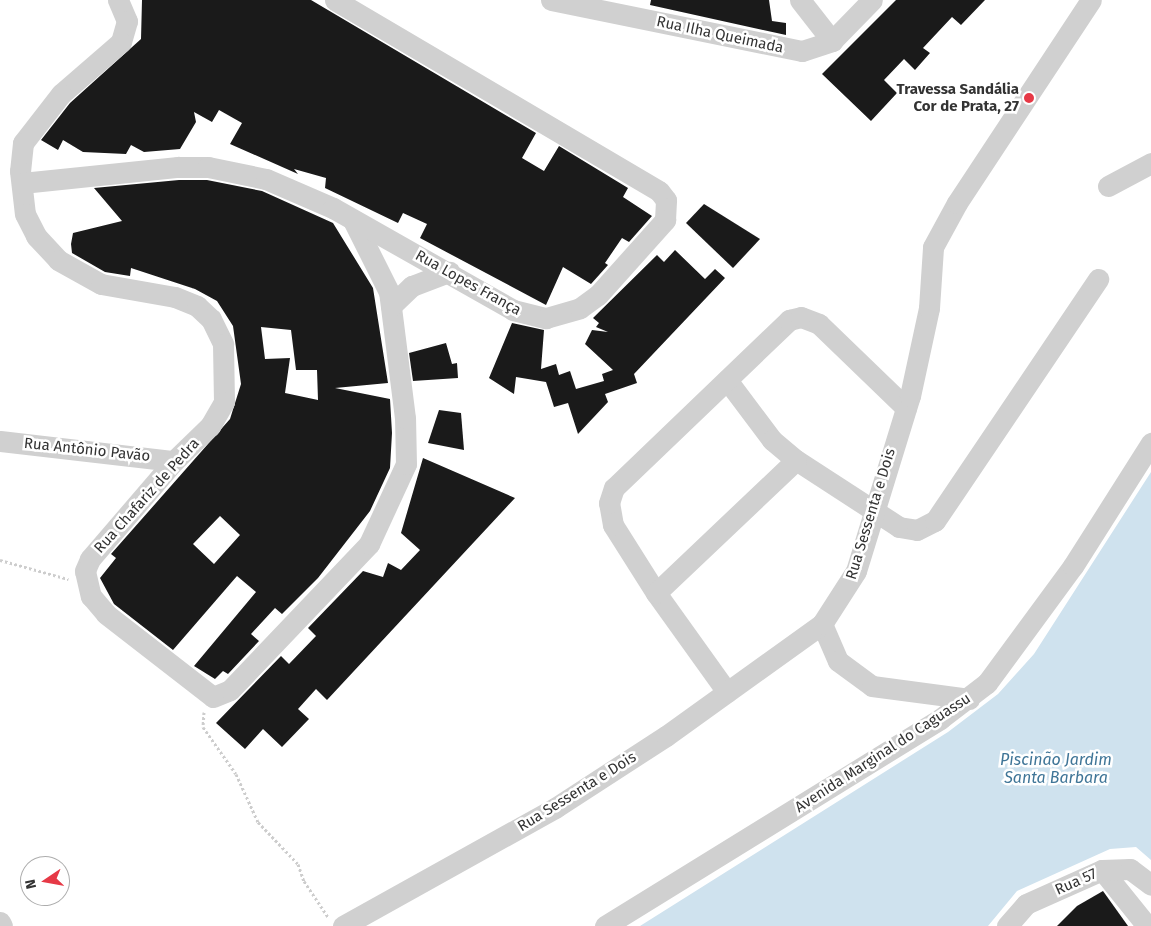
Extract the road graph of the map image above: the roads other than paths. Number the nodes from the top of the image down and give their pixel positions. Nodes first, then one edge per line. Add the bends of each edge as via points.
1 (118, 0) edge
2 (335, 0) edge
3 (551, 0) edge
4 (800, 0) edge
5 (872, 0) edge
6 (1092, 0) edge
7 (832, 41) junction
8 (1151, 163) edge
9 (22, 183) junction
10 (1108, 186) dead end
11 (352, 220) junction
12 (449, 272) junction
13 (1098, 279) dead end
14 (391, 306) junction
15 (727, 380) junction
16 (906, 408) junction
17 (0, 441) edge
18 (1151, 443) edge
19 (174, 460) junction
20 (796, 460) junction
21 (874, 512) junction
22 (656, 593) junction
23 (822, 624) junction
24 (727, 692) junction
25 (969, 699) junction
26 (1102, 870) junction
27 (1151, 885) edge
28 (0, 922) edge
29 (2, 926) edge
30 (343, 926) edge
31 (606, 926) edge
32 (1007, 926) edge
33 (1147, 926) edge

1 - 9 street, Rua Chafariz de Pedra via 127,21 121,42 38,118 23,143
2 - 12 street, Rua Lopes França via 659,191 666,200 666,220 598,295 566,314 546,318 513,310
3 - 7 street, Rua Ilha Queimada via 790,50 817,48
4 - 7 street
5 - 7 street, Rua Ilha Queimada
6 - 16 street, Rua Sessenta e Dois via 942,227 933,247 929,308
8 - 10 street
9 - 11 street, Rua Lopes França via 147,168 208,167 266,179
9 - 19 street, Rua Chafariz de Pedra via 25,214 36,236 58,260 101,284 175,297 197,306 211,319 225,362 224,402 210,426
11 - 12 street, Rua Lopes França
11 - 14 street via 383,274
12 - 14 street via 412,286
13 - 21 street via 935,521 909,530
14 - 19 street, Rua Chafariz de Pedra via 408,446 393,499 369,544 230,690 214,698 106,614 91,596 85,571 90,559
15 - 16 street via 789,320 801,317 819,324
15 - 20 street via 772,440
15 - 22 street via 614,488 609,503 613,525
16 - 21 street, Rua Sessenta e Dois
17 - 19 street, Rua Antônio Pavão
18 - 25 street, Avenida Marginal do Caguassu via 1016,650
20 - 21 street
20 - 22 street
21 - 23 street, Rua Sessenta e Dois via 856,571
22 - 24 street
23 - 24 street, Rua Sessenta e Dois
23 - 25 street via 838,661 872,686
24 - 30 street, Rua Sessenta e Dois via 555,808
25 - 31 street, Avenida Marginal do Caguassu
26 - 27 street, Rua 57 via 1130,869
26 - 32 street, Rua 57 via 1026,904
26 - 33 street
28 - 29 street

